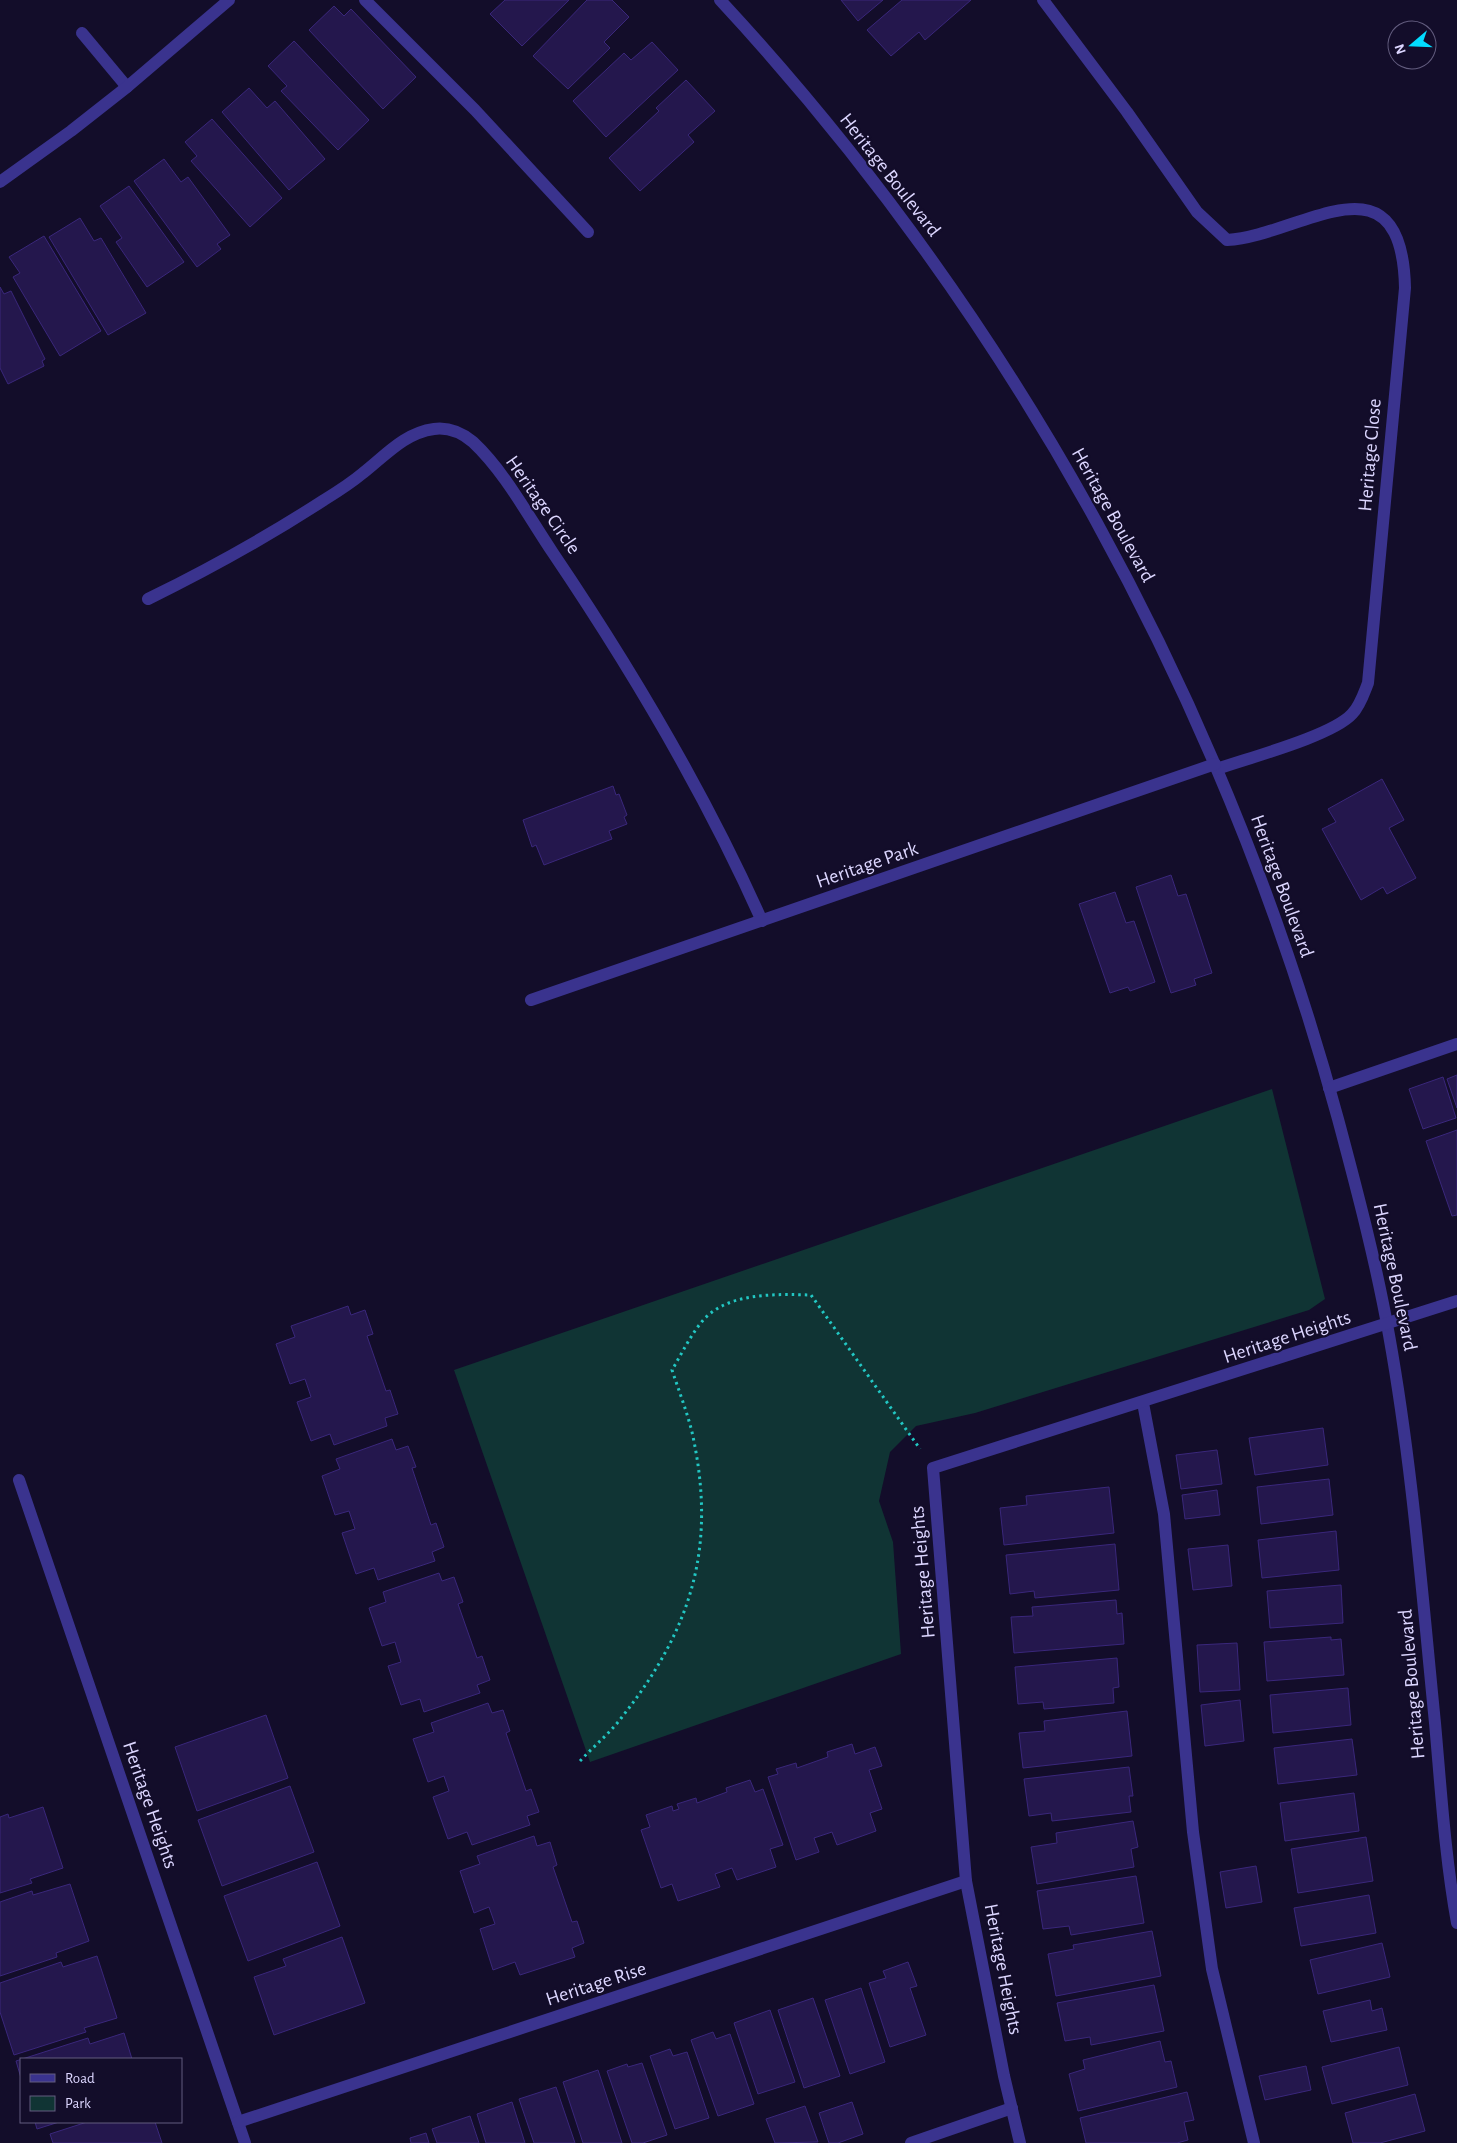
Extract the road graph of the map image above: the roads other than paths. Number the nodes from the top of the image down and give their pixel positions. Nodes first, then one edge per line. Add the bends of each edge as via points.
1 (229, 0) edge
2 (365, 0) edge
3 (720, 0) edge
4 (1043, 0) edge
5 (82, 33) dead end
6 (127, 87) junction
7 (0, 182) edge
8 (588, 232) dead end
9 (148, 599) dead end
10 (1216, 766) junction
11 (762, 921) junction
12 (531, 1000) dead end
13 (1457, 1044) edge
14 (1329, 1088) junction
15 (1457, 1301) edge
16 (1387, 1325) junction
17 (1143, 1403) junction
18 (19, 1480) dead end
19 (1457, 1822) edge
20 (1444, 1826) junction
21 (966, 1881) junction
22 (1457, 1923) edge
23 (1012, 2108) junction
24 (238, 2122) junction
25 (245, 2143) edge
26 (911, 2143) edge
27 (1020, 2143) edge
28 (1254, 2143) edge

1 - 6 street
2 - 8 street via 476,110
3 - 10 street, Heritage Boulevard via 762,44 908,226 1002,363 1070,473 1124,570
4 - 10 street, Heritage Close via 1128,112 1197,212 1227,240 1246,239 1318,214 1358,209 1372,211 1386,221 1400,244 1404,261 1405,288 1368,683 1352,714 1336,724 1313,736
5 - 6 street
6 - 7 street
9 - 11 street, Heritage Circle via 275,531 413,436 435,429 456,430 472,442 495,468 649,702 728,845
10 - 11 street, Heritage Park
10 - 14 street, Heritage Boulevard via 1286,947
11 - 12 street, Heritage Park
13 - 14 street
14 - 16 street, Heritage Boulevard via 1364,1220
15 - 16 street, Heritage Heights
16 - 17 street, Heritage Heights
16 - 20 street, Heritage Boulevard via 1414,1507
17 - 21 street, Heritage Heights via 933,1468
17 - 28 street via 1164,1514 1193,1832 1212,1970
18 - 24 street, Heritage Heights
19 - 20 street
20 - 22 street, Heritage Boulevard
21 - 23 street, Heritage Heights
21 - 24 street, Heritage Rise
23 - 26 street
23 - 27 street, Heritage Heights
24 - 25 street, Heritage Heights

